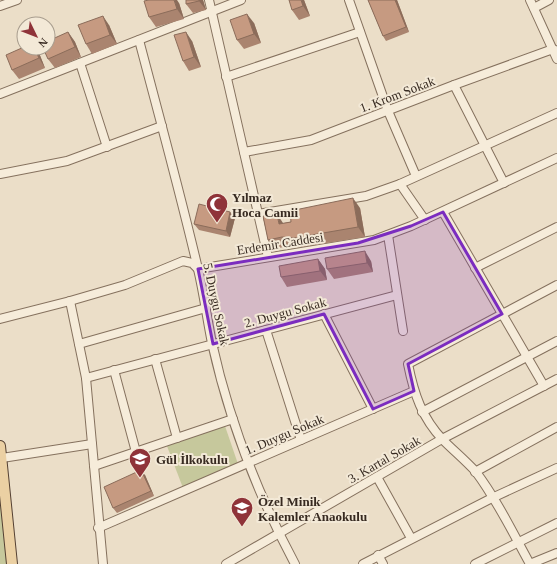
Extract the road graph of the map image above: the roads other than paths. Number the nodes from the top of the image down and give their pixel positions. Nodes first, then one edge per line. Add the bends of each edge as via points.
1 (17, 0) edge
2 (209, 0) edge
3 (241, 0) edge
4 (349, 0) edge
5 (530, 0) edge
6 (549, 0) edge
7 (0, 6) edge
8 (534, 8) junction
9 (211, 12) junction
10 (360, 32) junction
11 (139, 40) junction
12 (555, 50) edge
13 (557, 59) edge
14 (80, 63) junction
15 (226, 77) junction
16 (454, 85) junction
17 (0, 94) edge
18 (388, 111) junction
19 (557, 112) edge
20 (162, 126) junction
21 (485, 146) junction
22 (107, 147) junction
23 (244, 152) junction
24 (557, 158) edge
25 (0, 174) edge
26 (416, 176) junction
27 (504, 183) junction
28 (400, 184) junction
29 (443, 212) junction
30 (258, 214) junction
31 (425, 220) junction
32 (557, 227) edge
33 (388, 235) junction
34 (268, 257) junction
35 (198, 268) junction
36 (475, 268) junction
37 (557, 285) edge
38 (397, 295) junction
39 (70, 301) junction
40 (206, 308) junction
41 (324, 314) junction
42 (502, 314) junction
43 (0, 319) edge
44 (266, 330) junction
45 (403, 331) dead end
46 (557, 341) edge
47 (79, 344) junction
48 (212, 344) junction
49 (527, 357) junction
50 (156, 359) junction
51 (114, 370) junction
52 (86, 378) junction
53 (557, 379) edge
54 (544, 386) junction
55 (414, 391) junction
56 (373, 409) junction
57 (422, 412) junction
58 (233, 419) junction
59 (557, 427) edge
60 (177, 438) junction
61 (442, 439) junction
62 (301, 440) junction
63 (92, 444) junction
64 (0, 446) edge
65 (136, 452) junction
66 (2, 458) junction
67 (248, 463) junction
68 (94, 466) junction
69 (557, 468) edge
70 (475, 472) junction
71 (377, 477) junction
72 (492, 498) junction
73 (557, 523) edge
74 (98, 528) junction
75 (278, 533) junction
76 (411, 538) junction
77 (518, 542) junction
78 (557, 553) edge
79 (378, 555) junction
80 (12, 564) edge
81 (102, 564) edge
82 (226, 564) edge
83 (295, 564) edge
84 (363, 564) edge
85 (383, 564) edge
86 (475, 564) edge
87 (530, 564) edge

1 - 7 street
2 - 9 street
3 - 9 street
4 - 10 street
5 - 8 street
6 - 8 street
8 - 12 street
9 - 11 street
9 - 15 street
10 - 15 street
10 - 18 street
11 - 14 street
11 - 20 street, 5. Duygu Sokak
12 - 13 street
12 - 16 street, 1. Krom Sokak
14 - 17 street
14 - 22 street
15 - 23 street
16 - 18 street, 1. Krom Sokak
16 - 21 street
18 - 23 street, 1. Krom Sokak via 310,140
18 - 26 street
19 - 21 street
20 - 22 street
20 - 35 street, 5. Duygu Sokak
21 - 26 street
21 - 27 street
22 - 25 street via 67,161
23 - 30 street
24 - 27 street, Erdemir Caddesi
26 - 28 street
27 - 29 street, Erdemir Caddesi
28 - 30 street via 366,196
28 - 31 street
29 - 31 street, Erdemir Caddesi
29 - 36 street
30 - 34 street
31 - 33 street, Erdemir Caddesi
32 - 36 street
33 - 34 street, Erdemir Caddesi via 358,243
33 - 38 street
34 - 35 street, Erdemir Caddesi
35 - 39 street, Erdemir Caddesi via 183,261 125,285
35 - 40 street, 5. Duygu Sokak
36 - 42 street
37 - 42 street
38 - 41 street, 2. Duygu Sokak
38 - 45 street
39 - 43 street, Erdemir Caddesi
39 - 47 street
40 - 47 street
40 - 48 street, 5. Duygu Sokak
41 - 44 street, 2. Duygu Sokak
41 - 56 street
42 - 49 street
42 - 55 street via 408,364
44 - 48 street, 2. Duygu Sokak
44 - 62 street
46 - 49 street
47 - 52 street
48 - 50 street, 2. Duygu Sokak
48 - 58 street, 5. Duygu Sokak
49 - 54 street
49 - 57 street
50 - 51 street, 2. Duygu Sokak
50 - 60 street
51 - 52 street, 2. Duygu Sokak
51 - 65 street
52 - 63 street
53 - 54 street, 3. Kartal Sokak
54 - 61 street, 3. Kartal Sokak
55 - 56 street, 1. Duygu Sokak
55 - 57 street
56 - 62 street, 1. Duygu Sokak
57 - 61 street
58 - 60 street
58 - 67 street, 5. Duygu Sokak
59 - 70 street
60 - 65 street
61 - 70 street
61 - 71 street, 3. Kartal Sokak
62 - 67 street, 1. Duygu Sokak
63 - 66 street
63 - 68 street
64 - 66 main road
65 - 68 street
66 - 80 main road
67 - 74 street, 1. Duygu Sokak
67 - 75 street, 5. Duygu Sokak
68 - 74 street
69 - 72 street
70 - 72 street
71 - 75 street, 3. Kartal Sokak
71 - 76 street
72 - 76 street
72 - 77 street
73 - 77 street
74 - 81 street
75 - 82 street, 3. Kartal Sokak
75 - 83 street, 5. Duygu Sokak
76 - 79 street
77 - 86 street
77 - 87 street
78 - 87 street
79 - 84 street
79 - 85 street

